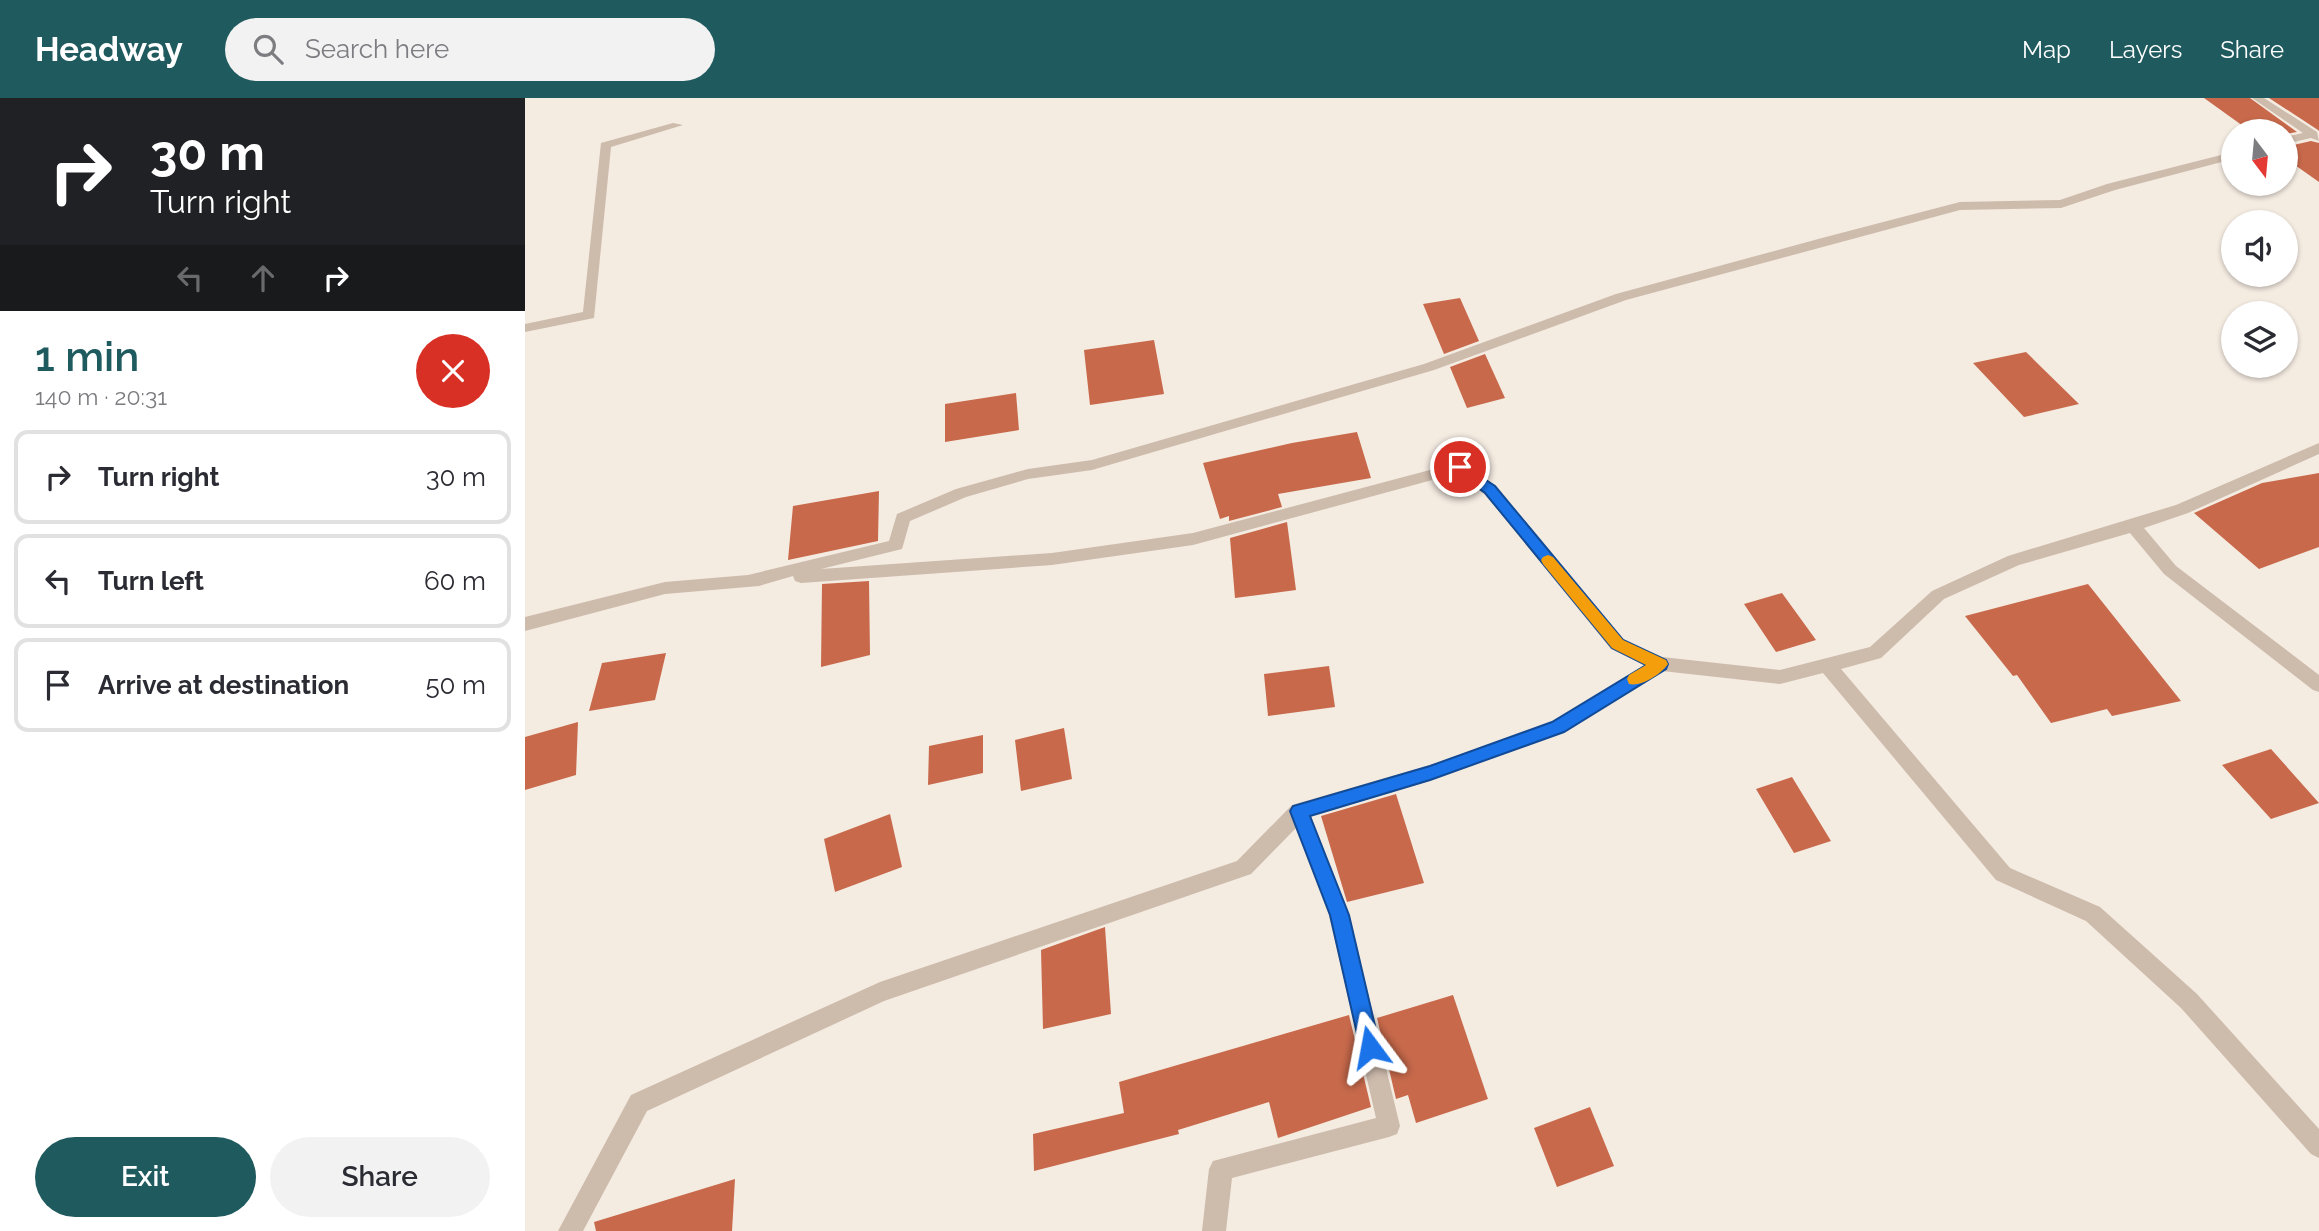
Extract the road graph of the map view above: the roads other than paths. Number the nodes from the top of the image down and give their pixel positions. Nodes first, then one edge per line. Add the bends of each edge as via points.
1 (2257, 98) edge
2 (677, 125) dead end
3 (2316, 136) edge
4 (2298, 139) edge
5 (2221, 158) edge
6 (525, 328) edge
7 (2319, 448) edge
8 (2133, 526) junction
9 (748, 581) junction
10 (525, 624) edge
11 (1660, 664) junction
12 (1827, 665) junction
13 (2319, 685) edge
14 (1299, 811) junction
15 (2319, 1146) edge
16 (570, 1231) edge
17 (1214, 1231) edge

1 - 3 street
2 - 6 street via 605,145 589,315
3 - 4 street
5 - 9 street via 2061,204 1960,205 1621,297 1419,370 1092,466 1028,474 961,493 903,518 896,545
7 - 8 street
8 - 12 street via 2014,560 1938,595 1875,653
8 - 13 street via 2170,570
9 - 10 street via 665,588
9 - 11 street via 1052,559 1193,539 1460,467 1490,490 1617,644
11 - 12 street via 1780,677
11 - 14 street via 1558,727 1430,773
12 - 15 street via 2004,874 2093,914 2189,1001
14 - 16 street via 1244,868 880,992 639,1103
14 - 17 street via 1339,915 1389,1126 1221,1169

